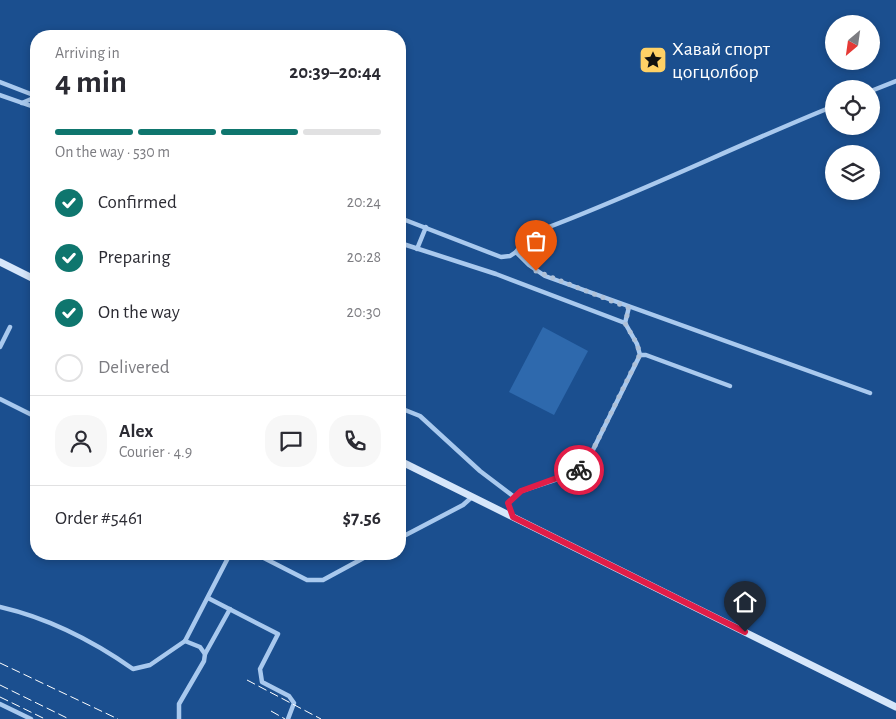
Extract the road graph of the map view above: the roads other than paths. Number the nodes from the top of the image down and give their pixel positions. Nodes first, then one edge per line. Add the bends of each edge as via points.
1 (896, 81) edge
2 (0, 82) edge
3 (880, 87) edge
4 (30, 94) edge
5 (0, 95) edge
6 (30, 100) edge
7 (22, 103) junction
8 (30, 106) edge
9 (825, 110) edge
10 (406, 220) edge
11 (426, 227) junction
12 (406, 245) edge
13 (417, 249) junction
14 (516, 252) junction
15 (0, 262) edge
16 (30, 277) edge
17 (629, 308) junction
18 (625, 323) junction
19 (10, 326) dead end
20 (0, 347) edge
21 (640, 354) junction
22 (730, 386) dead end
23 (870, 393) dead end
24 (0, 399) edge
25 (406, 410) edge
26 (30, 414) edge
27 (406, 464) edge
28 (513, 496) junction
29 (472, 497) junction
30 (513, 517) junction
31 (406, 535) edge
32 (227, 560) edge
33 (268, 560) edge
34 (360, 560) edge
35 (208, 598) junction
36 (0, 607) edge
37 (230, 609) junction
38 (185, 641) junction
39 (205, 654) junction
40 (0, 704) edge
41 (896, 708) edge
42 (31, 719) edge
43 (179, 719) edge
44 (288, 719) edge

1 - 3 street
2 - 4 street
5 - 7 street
6 - 7 street
7 - 8 street
9 - 14 street via 540,230 527,237
10 - 11 street
11 - 13 street
11 - 14 street via 501,257
12 - 13 street
13 - 18 street via 496,274
14 - 17 street via 545,276
15 - 16 main road
17 - 18 street
17 - 23 street
18 - 21 street
19 - 20 street
21 - 22 street
21 - 28 street via 586,464 576,473
24 - 26 street
25 - 28 street via 420,416 480,472
27 - 29 main road
28 - 30 street via 508,506
29 - 30 main road
29 - 31 street
30 - 41 main road
32 - 35 street
33 - 34 street via 307,580 323,580
35 - 37 street
35 - 38 street
36 - 38 street via 32,614 108,651 133,669 150,665
37 - 39 street
37 - 44 street via 278,634 260,669 262,682 289,696 294,703
38 - 39 street via 200,647
39 - 43 street via 179,704
40 - 42 street

